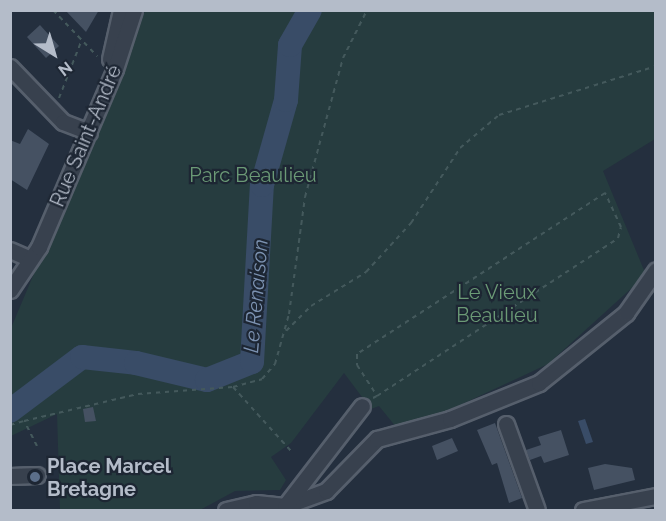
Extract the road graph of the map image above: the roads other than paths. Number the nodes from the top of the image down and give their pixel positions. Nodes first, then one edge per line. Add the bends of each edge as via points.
1 (121, 10) edge
2 (134, 10) edge
3 (10, 67) edge
4 (85, 130) junction
5 (10, 250) edge
6 (30, 259) junction
7 (656, 270) edge
8 (10, 290) edge
9 (362, 406) road end
10 (506, 424) dead end
11 (37, 475) dead end
12 (10, 476) edge
13 (656, 496) edge
14 (285, 506) junction
15 (226, 510) edge
16 (537, 510) edge
17 (583, 510) edge

1 - 4 street, Rue Saint-André via 108,66
2 - 4 street, Rue Saint-André
3 - 4 street via 51,110
4 - 6 street, Rue Saint-André
5 - 6 street
6 - 8 street, Rue Saint-André
7 - 14 street via 626,313 539,383 450,419 376,439 326,491
9 - 14 street
10 - 16 street
11 - 12 street
13 - 17 street
14 - 15 street via 256,503

